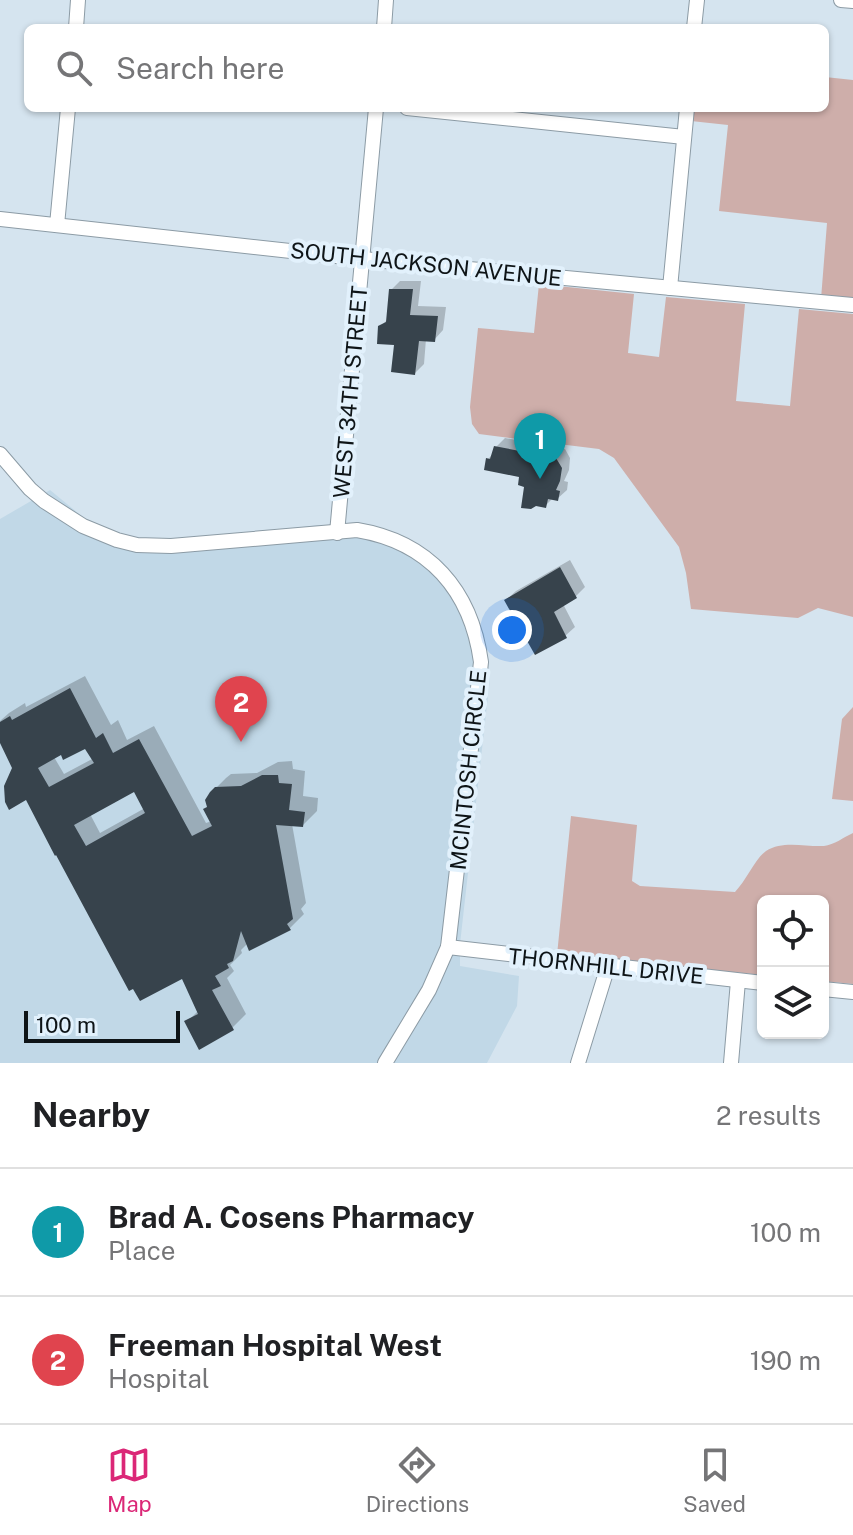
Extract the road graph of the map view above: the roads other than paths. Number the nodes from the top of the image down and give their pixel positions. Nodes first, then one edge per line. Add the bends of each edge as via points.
1 (78, 0) edge
2 (386, 0) edge
3 (697, 0) edge
4 (841, 0) edge
5 (853, 1) edge
6 (76, 24) edge
7 (384, 24) edge
8 (694, 24) edge
9 (68, 112) edge
10 (376, 112) edge
11 (445, 112) edge
12 (687, 112) edge
13 (684, 137) junction
14 (0, 219) edge
15 (57, 225) junction
16 (363, 259) junction
17 (670, 288) junction
18 (853, 305) edge
19 (0, 454) edge
20 (337, 533) junction
21 (448, 947) junction
22 (608, 966) junction
23 (738, 981) junction
24 (757, 983) edge
25 (829, 990) edge
26 (853, 992) edge
27 (385, 1063) edge
28 (578, 1063) edge
29 (731, 1063) edge

1 - 6 street
2 - 7 street
3 - 8 street
4 - 5 street
9 - 15 street
10 - 16 street, WEST 34TH STREET
11 - 13 street
12 - 13 street
13 - 17 street
14 - 15 street, SOUTH JACKSON AVENUE
15 - 16 street, SOUTH JACKSON AVENUE
16 - 17 street, SOUTH JACKSON AVENUE
16 - 20 street, WEST 34TH STREET
17 - 18 street, SOUTH JACKSON AVENUE
19 - 20 street, MCINTOSH CIRCLE via 44,501 83,526 137,545
20 - 21 street, MCINTOSH CIRCLE via 374,533 423,556 463,601 478,640 480,679
21 - 22 street, THORNHILL DRIVE
21 - 27 street, MCINTOSH CIRCLE
22 - 23 street, THORNHILL DRIVE
22 - 28 street
23 - 24 street, THORNHILL DRIVE
23 - 29 street
25 - 26 street

